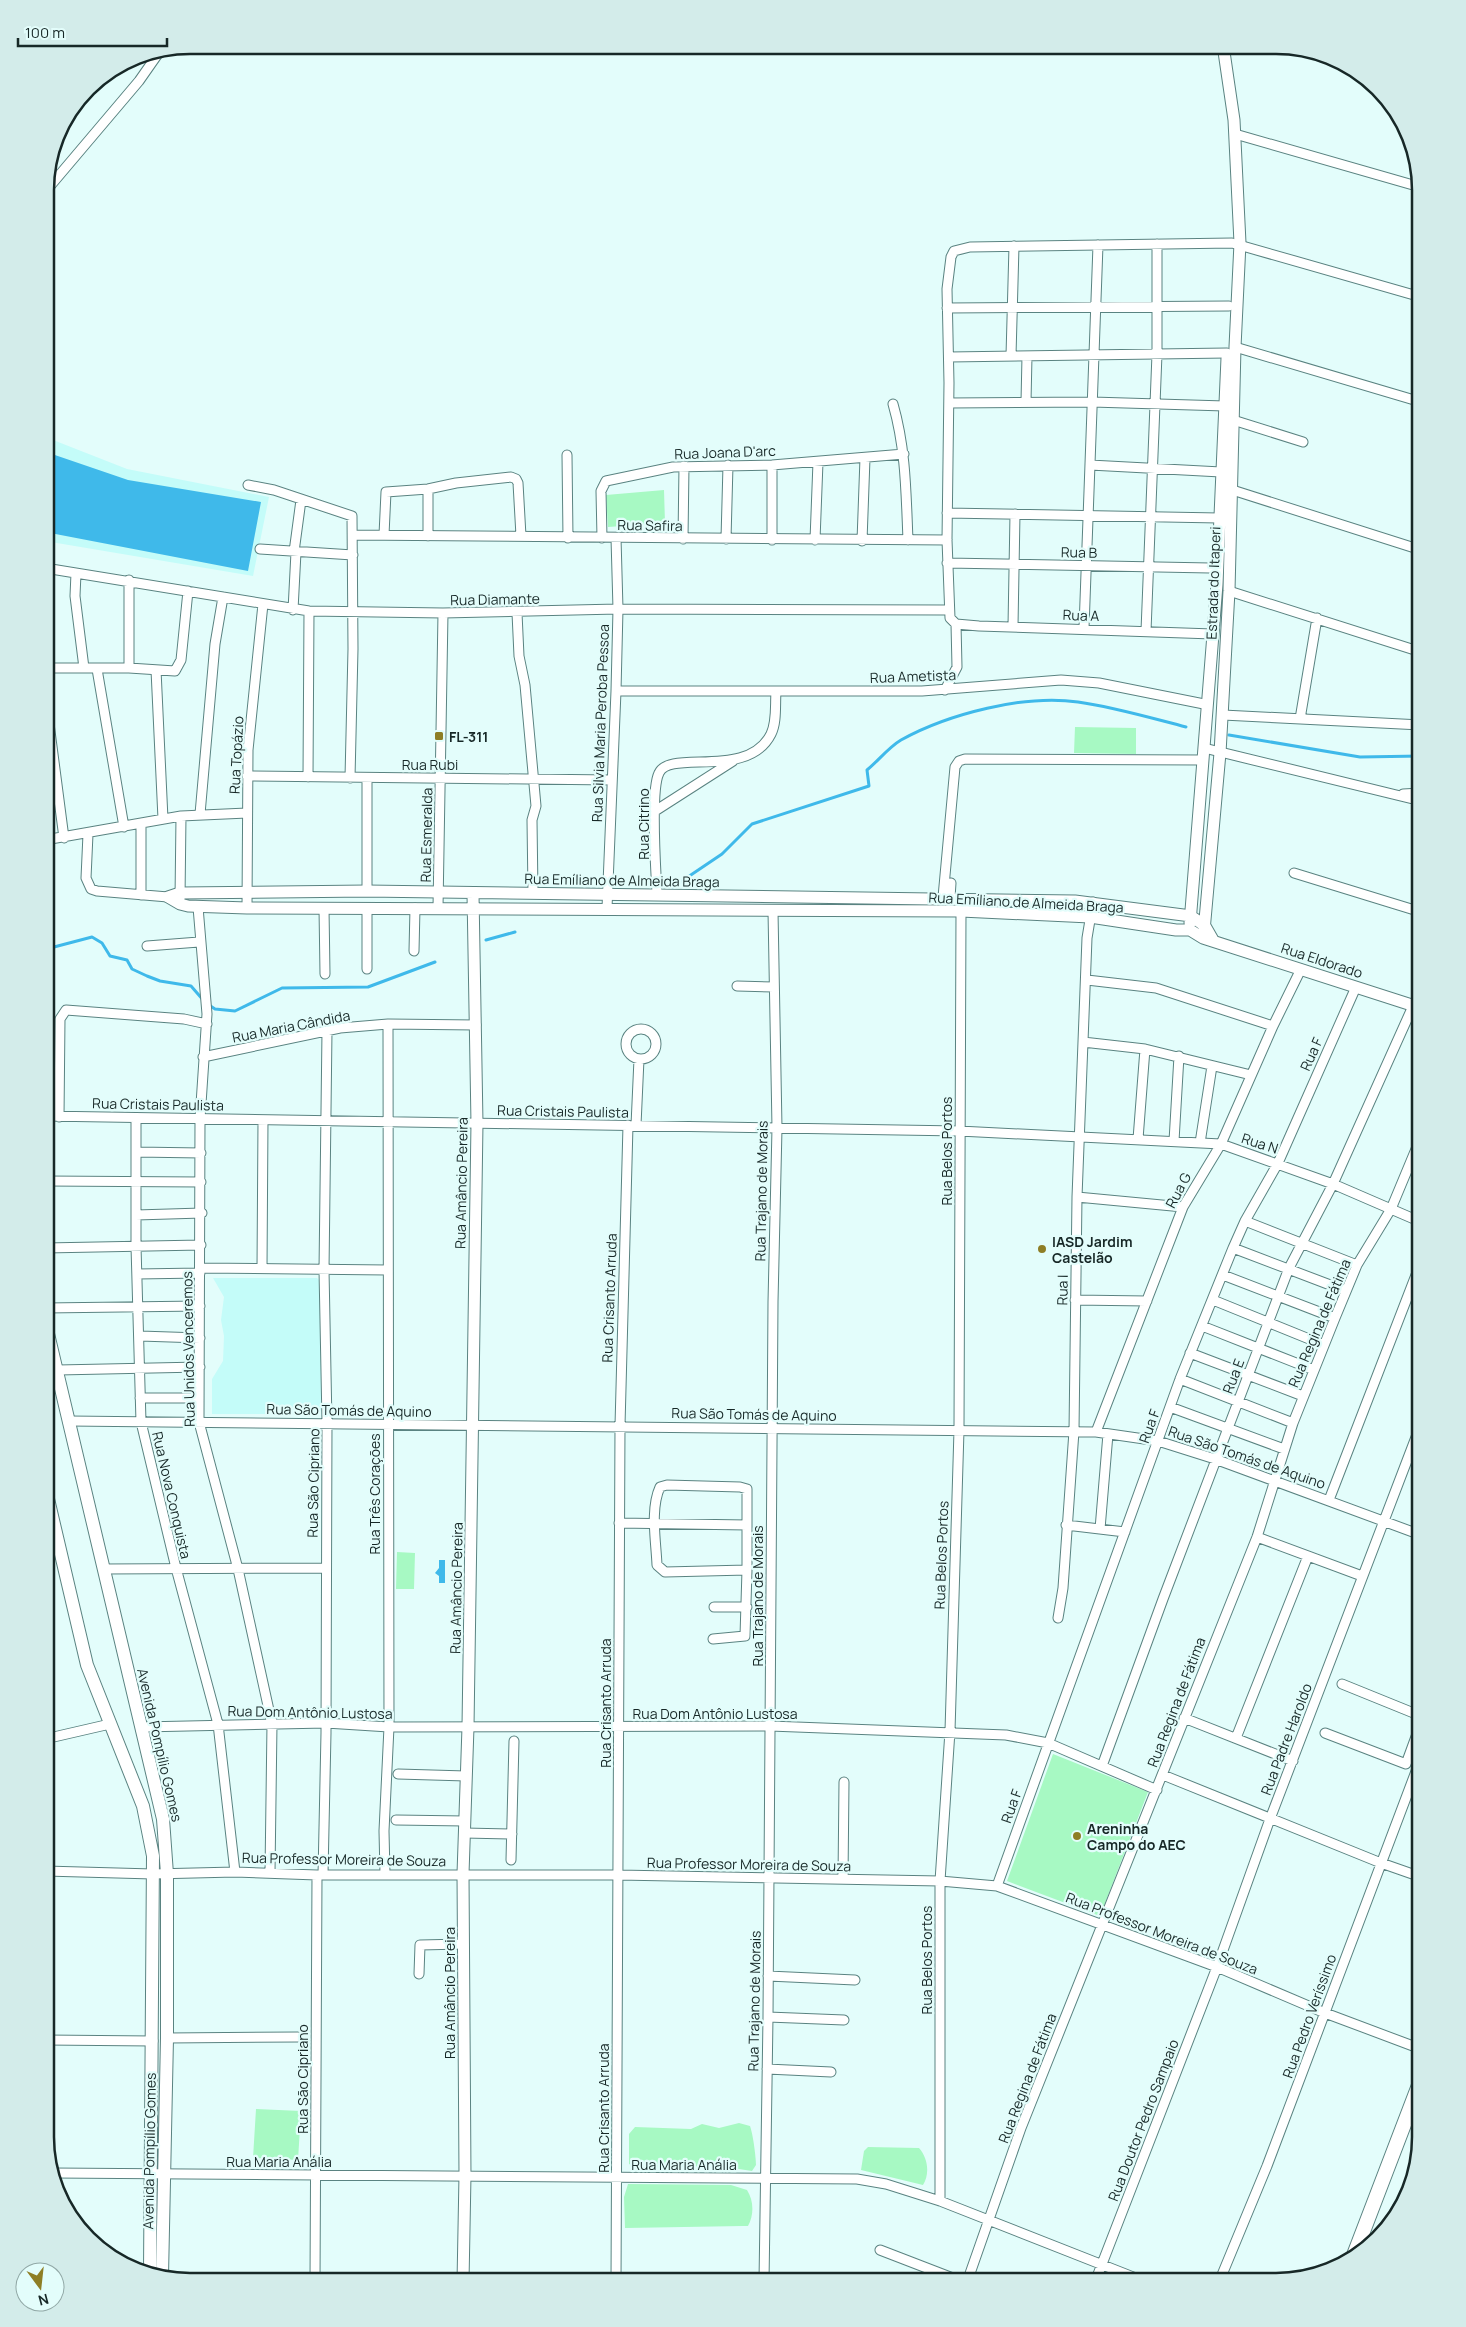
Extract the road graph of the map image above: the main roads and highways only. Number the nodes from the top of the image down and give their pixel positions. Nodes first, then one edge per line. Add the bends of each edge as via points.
1 (54, 1355) edge
2 (54, 1523) edge
3 (1412, 2104) edge
4 (158, 2174) junction
5 (1357, 2246) edge
6 (150, 2267) edge
7 (162, 2271) edge

1 - 4 main road, Avenida Pompílio Gomes via 163,1819 167,1874 167,2038
2 - 4 main road, Avenida Pompílio Gomes via 88,1665 143,1806 152,1845 153,2041
3 - 5 main road
4 - 6 main road, Avenida Pompílio Gomes
4 - 7 main road, Avenida Pompílio Gomes

